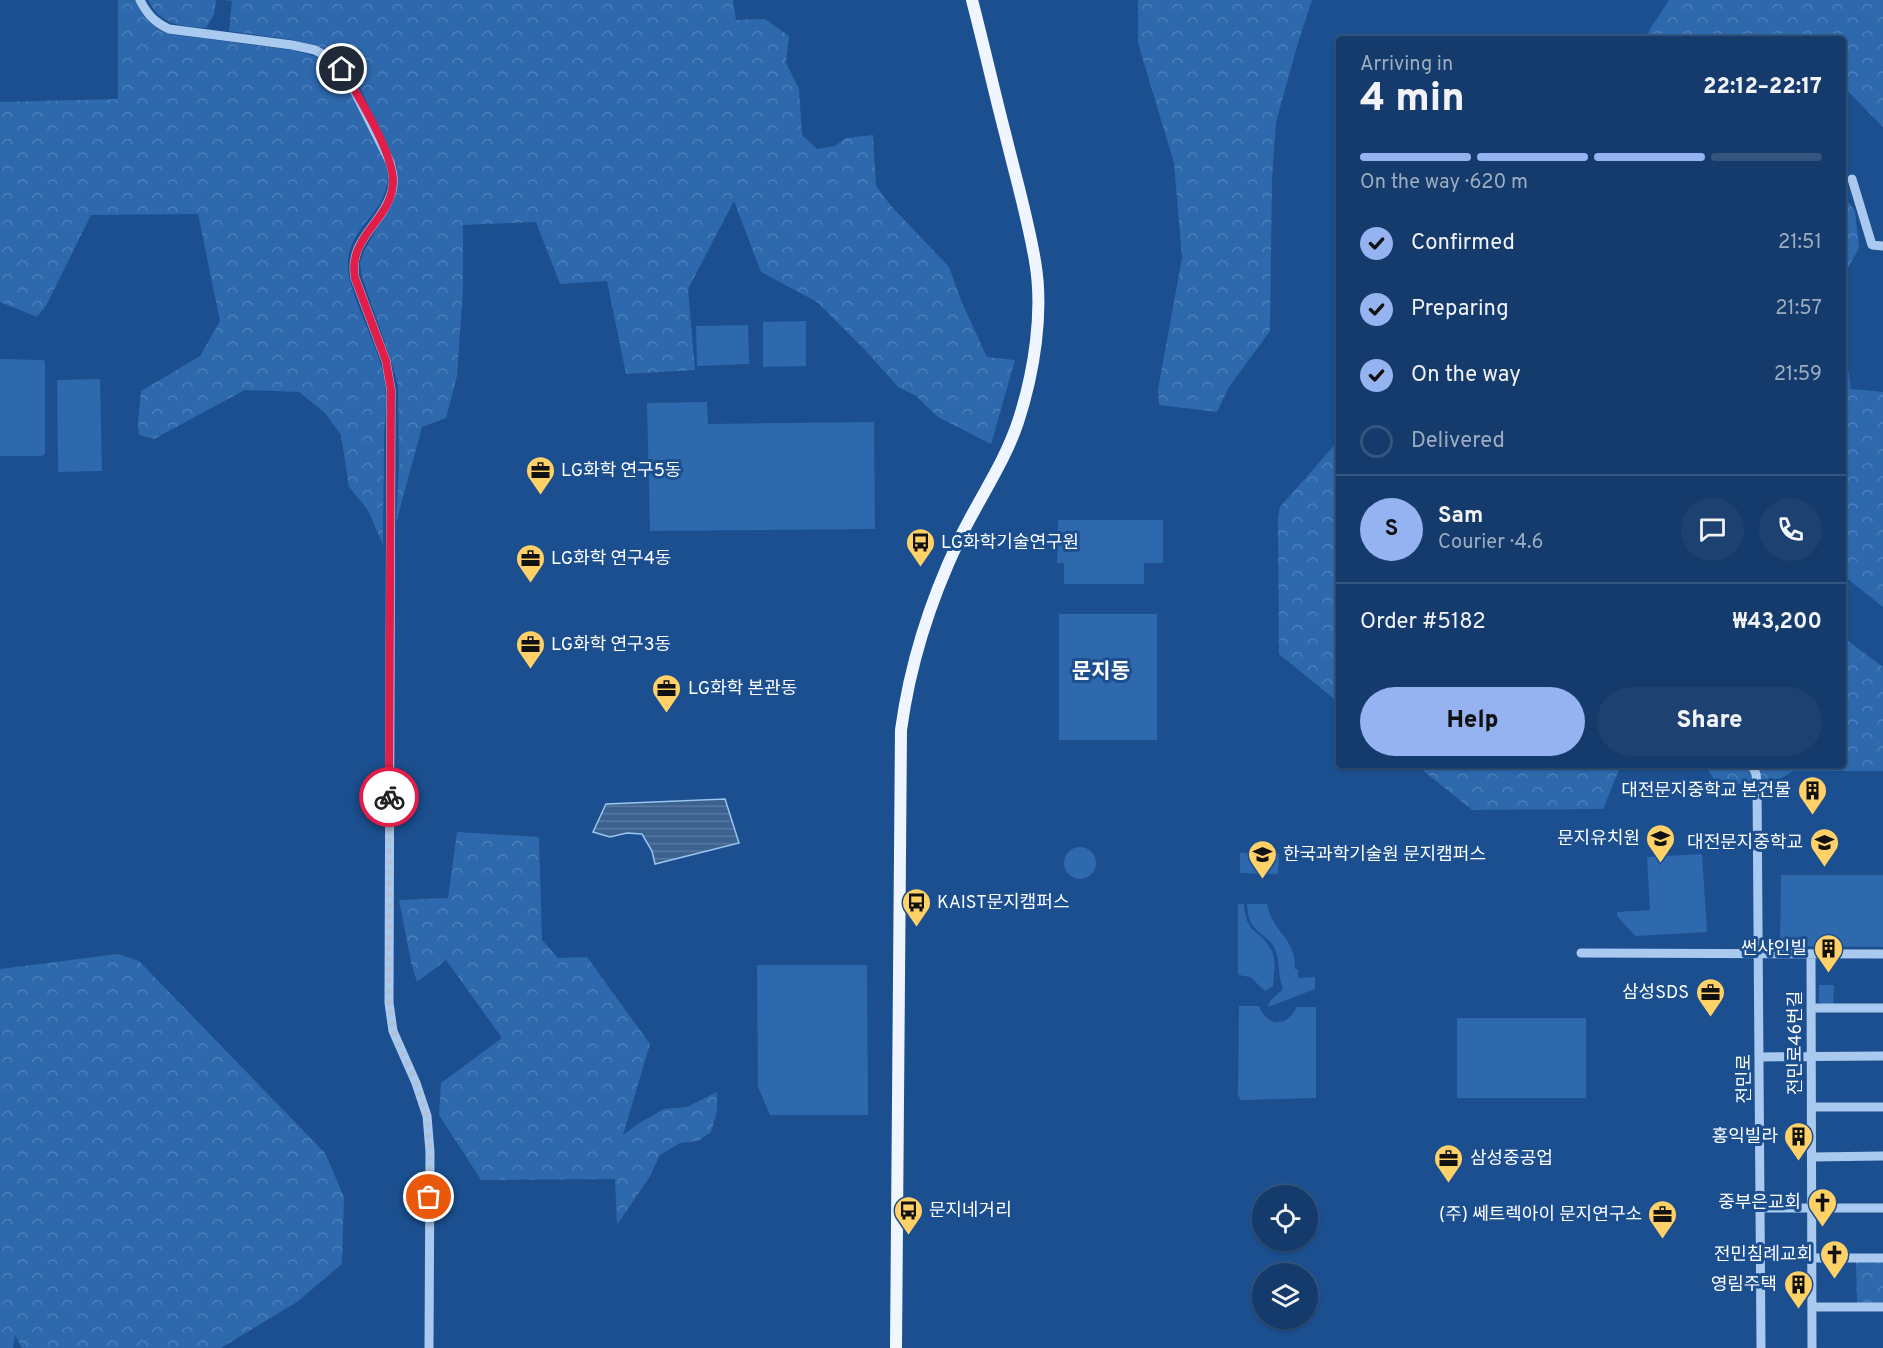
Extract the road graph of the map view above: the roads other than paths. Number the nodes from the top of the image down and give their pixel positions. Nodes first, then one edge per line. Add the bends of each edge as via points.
1 (140, 0) edge
2 (972, 0) edge
3 (1852, 179) dead end
4 (1883, 246) edge
5 (1753, 768) edge
6 (1581, 953) dead end
7 (1760, 954) junction
8 (1811, 954) junction
9 (1883, 954) edge
10 (1811, 1008) junction
11 (1883, 1008) edge
12 (1811, 1056) junction
13 (1883, 1056) edge
14 (1760, 1057) junction
15 (1812, 1107) junction
16 (1883, 1107) edge
17 (1883, 1156) edge
18 (1812, 1157) junction
19 (1761, 1208) junction
20 (1812, 1208) junction
21 (1883, 1208) edge
22 (1812, 1258) junction
23 (1883, 1258) edge
24 (1812, 1307) junction
25 (1883, 1307) edge
26 (429, 1348) edge
27 (896, 1348) edge
28 (1761, 1348) edge
29 (1812, 1348) edge

1 - 26 street via 156,23 169,29 292,45 315,50 333,60 352,86 393,173 391,194 362,240 353,266 386,361 391,390 389,1003 393,1031 427,1116
2 - 27 main road via 1036,263 1038,314 1034,359 1017,423 999,469 960,539 933,600 914,656 901,730
3 - 4 street via 1872,245
5 - 7 street, 전민로 via 1757,783
6 - 7 street
7 - 8 street
7 - 14 street, 전민로
8 - 9 street
8 - 10 street, 전민로46번길
10 - 11 street
10 - 12 street, 전민로46번길
12 - 13 street
12 - 14 street
12 - 15 street, 전민로46번길
14 - 19 street, 전민로
15 - 16 street
15 - 18 street, 전민로46번길
17 - 18 street
18 - 20 street, 전민로46번길
19 - 20 street
19 - 28 street, 전민로
20 - 21 street
20 - 22 street, 전민로46번길
22 - 23 street
22 - 24 street, 전민로46번길
24 - 25 street
24 - 29 street, 전민로46번길

